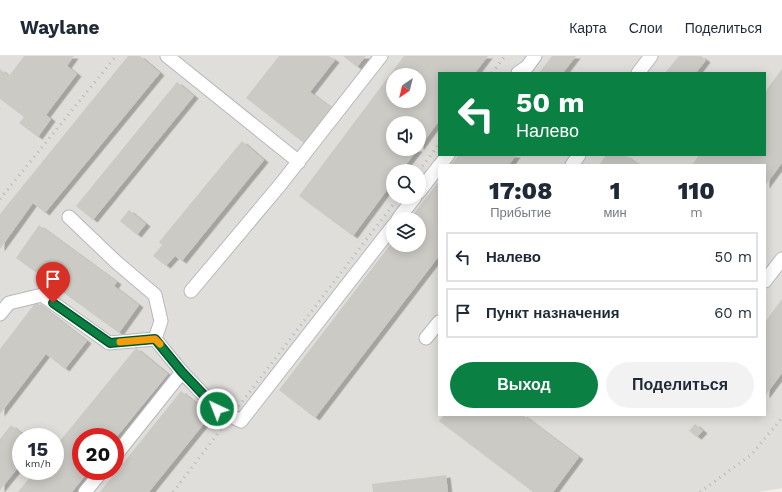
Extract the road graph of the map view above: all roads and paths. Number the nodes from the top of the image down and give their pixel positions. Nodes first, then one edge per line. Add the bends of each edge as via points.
1 (167, 56) edge
2 (381, 56) edge
3 (535, 56) edge
4 (651, 56) edge
5 (520, 72) edge
6 (639, 72) edge
7 (299, 162) junction
8 (438, 168) edge
9 (426, 183) edge
10 (410, 204) edge
11 (403, 212) edge
12 (69, 217) dead end
13 (386, 235) edge
14 (782, 259) edge
15 (766, 278) edge
16 (191, 291) dead end
17 (0, 314) edge
18 (438, 323) edge
19 (426, 338) dead end
20 (155, 339) junction
21 (182, 372) junction
22 (124, 445) edge
23 (95, 480) edge
24 (85, 492) edge

1 - 7 lane
2 - 7 lane
3 - 5 lane
4 - 6 lane
7 - 16 lane
8 - 9 lane
10 - 11 lane
12 - 20 lane via 155,295 162,321
13 - 21 lane via 241,421 217,409
14 - 15 lane
17 - 20 lane via 9,303 42,295 110,343
18 - 19 lane
20 - 21 lane
21 - 22 lane
23 - 24 lane

